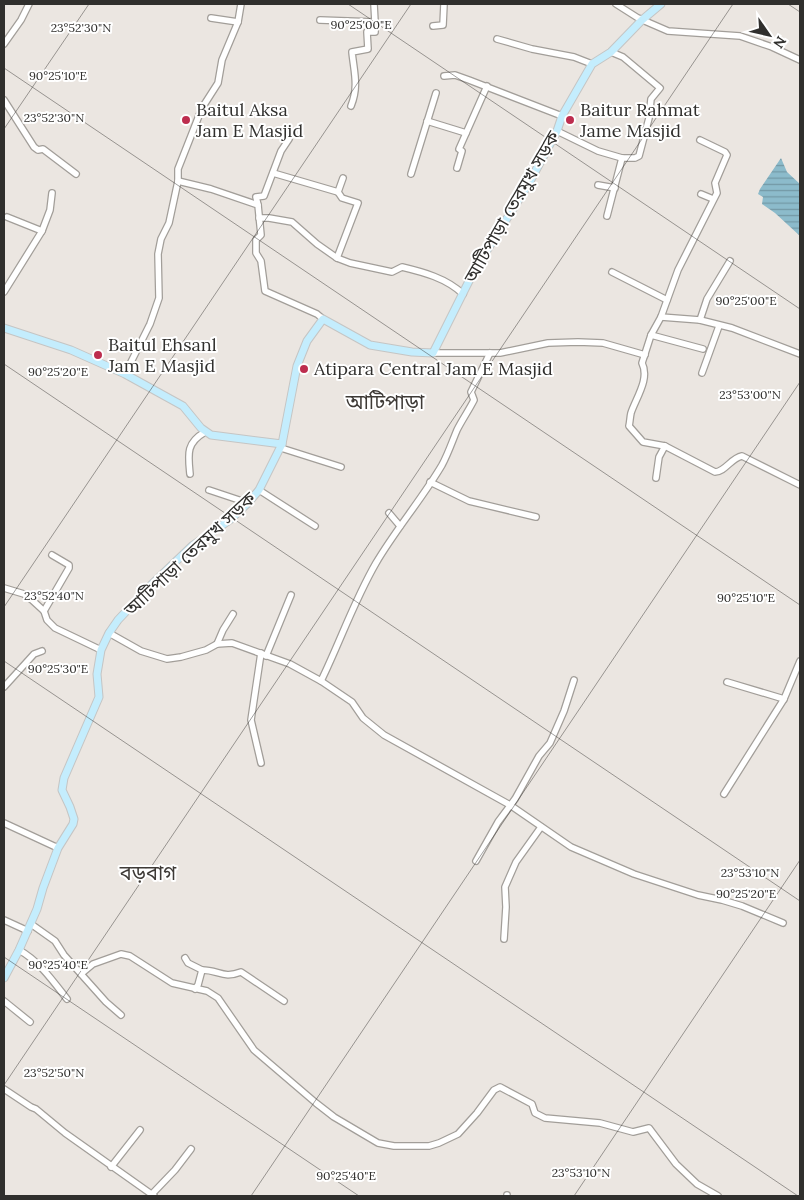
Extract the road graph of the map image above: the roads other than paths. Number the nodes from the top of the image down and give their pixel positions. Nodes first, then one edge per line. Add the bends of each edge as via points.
1 (29, 4) edge
2 (241, 4) edge
3 (374, 4) edge
4 (444, 4) edge
5 (616, 4) edge
6 (661, 4) edge
7 (211, 18) dead end
8 (320, 20) dead end
9 (642, 20) junction
10 (238, 22) junction
11 (375, 22) junction
12 (433, 26) dead end
13 (497, 39) dead end
14 (4, 44) edge
15 (611, 52) junction
16 (800, 60) edge
17 (592, 64) junction
18 (444, 76) dead end
19 (487, 86) junction
20 (436, 93) dead end
21 (4, 100) edge
22 (351, 106) dead end
23 (562, 116) junction
24 (427, 121) junction
25 (557, 131) junction
26 (466, 133) junction
27 (288, 139) dead end
28 (700, 140) dead end
29 (622, 158) junction
30 (457, 168) dead end
31 (273, 173) junction
32 (76, 174) dead end
33 (411, 174) dead end
34 (344, 178) dead end
35 (178, 181) junction
36 (598, 185) dead end
37 (615, 188) junction
38 (338, 192) junction
39 (52, 193) dead end
40 (700, 194) dead end
41 (713, 200) junction
42 (258, 205) junction
43 (607, 216) dead end
44 (8, 217) dead end
45 (259, 218) junction
46 (42, 231) junction
47 (338, 258) junction
48 (730, 261) dead end
49 (612, 272) dead end
50 (4, 292) edge
51 (463, 294) junction
52 (667, 300) junction
53 (660, 316) junction
54 (323, 319) junction
55 (700, 320) junction
56 (719, 326) junction
57 (4, 328) edge
58 (651, 334) junction
59 (703, 349) dead end
60 (433, 353) junction
61 (490, 353) junction
62 (800, 354) edge
63 (645, 355) junction
64 (702, 373) dead end
65 (125, 374) junction
66 (206, 432) junction
67 (281, 446) junction
68 (665, 446) junction
69 (341, 467) dead end
70 (190, 474) dead end
71 (656, 478) dead end
72 (430, 482) junction
73 (800, 485) edge
74 (209, 490) dead end
75 (259, 490) junction
76 (248, 504) junction
77 (389, 513) dead end
78 (536, 517) dead end
79 (316, 526) dead end
80 (400, 526) junction
81 (52, 555) dead end
82 (4, 588) edge
83 (292, 595) dead end
84 (44, 611) junction
85 (234, 614) dead end
86 (109, 633) junction
87 (218, 644) junction
88 (101, 650) junction
89 (42, 651) dead end
90 (263, 655) junction
91 (800, 661) edge
92 (574, 680) dead end
93 (321, 681) junction
94 (727, 682) dead end
95 (4, 688) edge
96 (784, 699) junction
97 (261, 763) dead end
98 (724, 794) dead end
99 (510, 806) junction
100 (4, 823) edge
101 (541, 827) junction
102 (58, 848) junction
103 (476, 861) dead end
104 (4, 920) edge
105 (783, 923) dead end
106 (29, 928) junction
107 (504, 939) dead end
108 (19, 950) junction
109 (185, 958) dead end
110 (202, 970) junction
111 (81, 974) junction
112 (4, 978) edge
113 (195, 989) junction
114 (68, 999) dead end
115 (284, 1001) dead end
116 (4, 1002) edge
117 (121, 1015) dead end
118 (30, 1022) dead end
119 (4, 1089) edge
120 (140, 1130) dead end
121 (191, 1149) dead end
122 (110, 1167) junction
123 (153, 1195) edge
124 (718, 1196) edge

1 - 14 street
2 - 10 street
3 - 11 street
4 - 12 street via 443,25
5 - 9 street
6 - 9 main road, আটিপাড়া তেরমুখ সড়ক
7 - 10 street
8 - 11 street
9 - 15 main road, আটিপাড়া তেরমুখ সড়ক
9 - 16 street via 668,31 740,36
10 - 35 street via 222,60 218,83 202,108 182,158
11 - 22 street via 375,32 367,32 368,50 352,52 356,94
13 - 17 street
15 - 17 main road, আটিপাড়া তেরমুখ সড়ক
15 - 29 street via 623,57 660,88 652,99 639,156
17 - 23 main road, আটিপাড়া তেরমুখ সড়ক
18 - 19 street via 455,75
19 - 23 street
19 - 26 street
20 - 24 street
21 - 32 street via 34,147 43,149
23 - 25 main road, আটিপাড়া তেরমুখ সড়ক
24 - 26 street
24 - 33 street
25 - 29 street via 598,151
25 - 51 main road, আটিপাড়া তেরমুখ সড়ক
26 - 30 street via 459,149 462,151
27 - 31 street
28 - 41 street via 727,153 715,183
29 - 37 street
31 - 38 street
31 - 42 street via 264,196 256,198
34 - 38 street
35 - 42 street
35 - 65 street via 169,222 160,239 159,298
36 - 37 street
37 - 43 street
38 - 47 street via 342,198 358,203
39 - 46 street
40 - 41 street
41 - 52 street via 686,252
42 - 45 street
44 - 46 street
45 - 47 street via 292,222
45 - 54 street via 261,235 256,240 256,254 261,261 265,291
46 - 50 street
47 - 51 street via 392,272 402,266 441,279
48 - 55 street via 707,299
49 - 52 street
51 - 60 main road, আটিপাড়া তেরমুখ সড়ক
52 - 53 street
53 - 55 street
53 - 58 street
54 - 60 main road via 370,344
54 - 67 main road, আটিপাড়া তেরমুখ সড়ক via 307,342 297,366
55 - 56 street
56 - 62 street via 748,333
56 - 64 street
57 - 65 main road via 71,350
58 - 59 street
58 - 63 street
60 - 61 street
61 - 63 street via 548,343 578,342 603,343
61 - 72 street via 471,392 474,400
63 - 68 street via 643,382 629,426 642,442
65 - 66 main road via 183,406
66 - 67 main road
66 - 70 street via 190,446
67 - 69 street
67 - 75 main road, আটিপাড়া তেরমুখ সড়ক
68 - 71 street via 659,457
68 - 73 street via 715,472 720,472 732,460 742,456
72 - 78 street via 469,501
72 - 80 street
74 - 76 street
75 - 76 main road, আটিপাড়া তেরমুখ সড়ক
75 - 79 street
76 - 86 main road, আটিপাড়া তেরমুখ সড়ক via 192,546 150,586
77 - 80 street
80 - 93 street via 353,606
81 - 84 street via 69,568
82 - 84 street via 24,594
83 - 90 street
84 - 88 street via 46,620 55,628
85 - 87 street
86 - 87 street via 141,651 167,659
86 - 88 main road, আটিপাড়া তেরমুখ সড়ক
87 - 90 street via 232,643
88 - 102 main road, আটিপাড়া তেরমুখ সড়ক via 97,674 99,697 64,778 62,790 73,824
89 - 95 street via 34,654
90 - 93 street via 290,664
90 - 97 street via 252,720
91 - 96 street
92 - 99 street via 550,742
93 - 99 street via 352,702 363,718 384,735
94 - 96 street
96 - 98 street
99 - 101 street
99 - 103 street
100 - 102 street
101 - 105 street via 571,847 603,862 698,895 742,906
101 - 107 street via 516,862 505,887
102 - 106 main road, আটিপাড়া তেরমুখ সড়ক
104 - 106 street
106 - 108 main road, আটিপাড়া তেরমুখ সড়ক
106 - 111 street via 55,941
108 - 112 main road, আটিপাড়া তেরমুখ সড়ক
108 - 114 street via 29,955
109 - 110 street
110 - 113 street
110 - 115 street via 231,976 241,972
111 - 113 street via 93,964 121,954 130,956 172,983
111 - 117 street
113 - 124 street via 207,991 218,998 254,1050 316,1103 378,1143 429,1146 444,1141 466,1127 494,1090 500,1087 532,1104 535,1112 545,1118 600,1123 633,1132 649,1128 676,1164 697,1184
116 - 118 street
119 - 122 street via 36,1109
120 - 122 street
121 - 123 street
122 - 123 street

